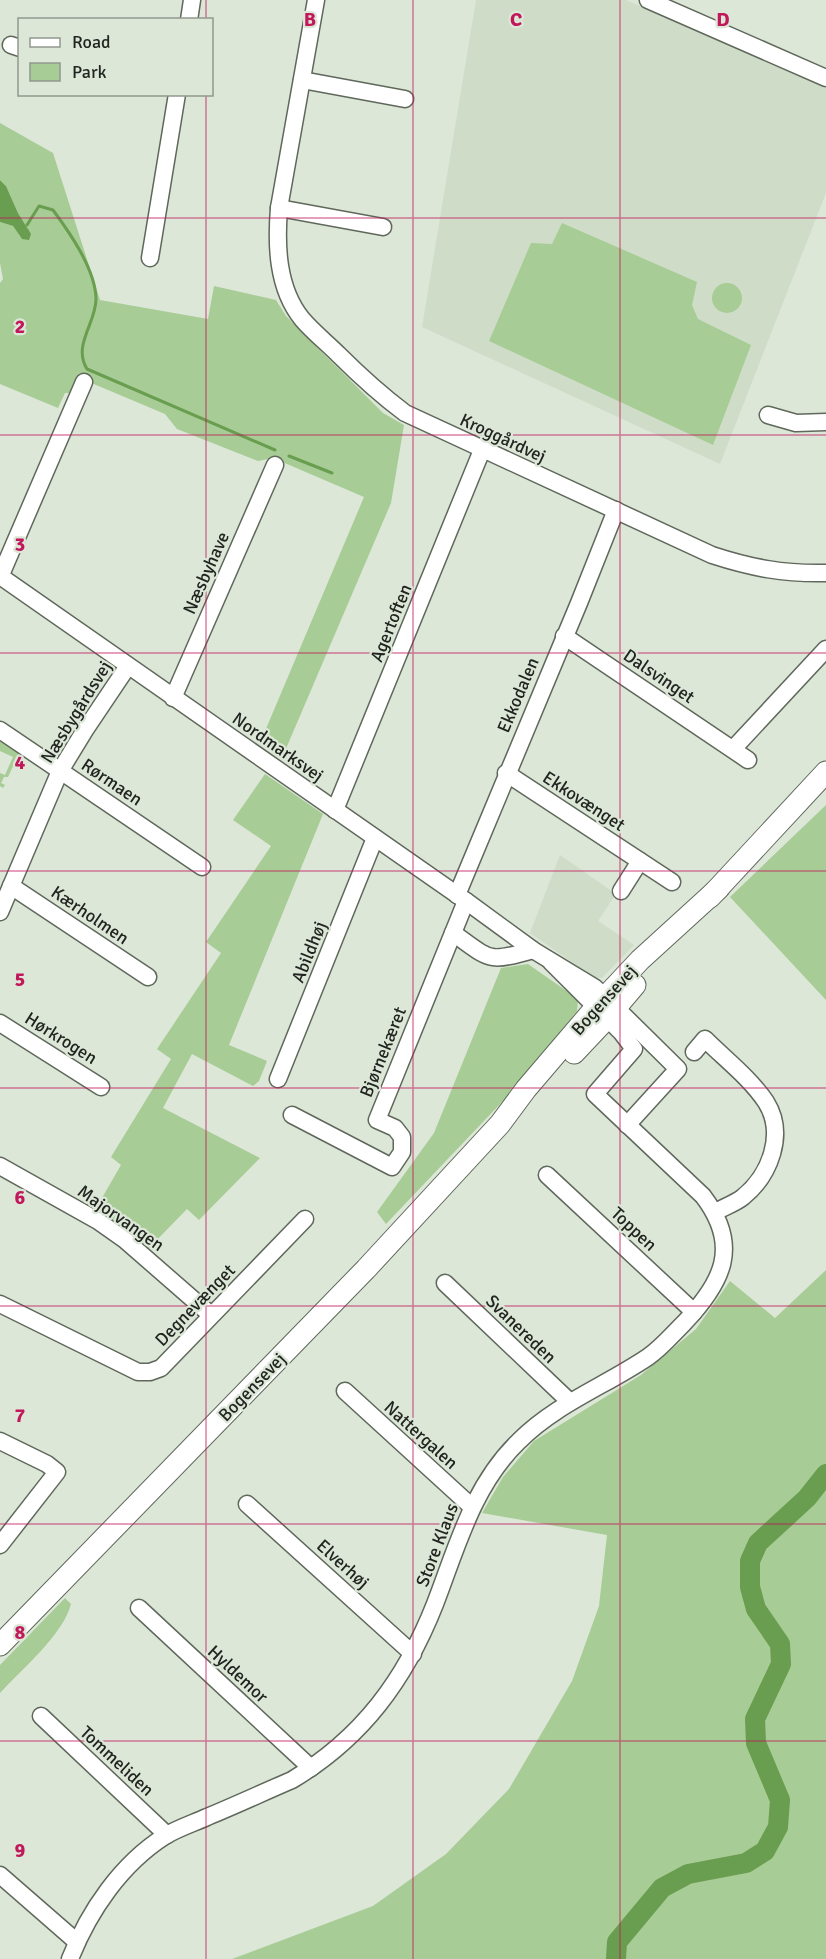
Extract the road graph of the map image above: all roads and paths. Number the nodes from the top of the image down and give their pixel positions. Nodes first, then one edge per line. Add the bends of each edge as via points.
1 (192, 0) edge
2 (316, 0) edge
3 (648, 0) edge
4 (189, 18) edge
5 (826, 78) edge
6 (302, 80) junction
7 (177, 96) edge
8 (405, 99) dead end
9 (279, 208) junction
10 (383, 227) dead end
11 (150, 258) dead end
12 (84, 382) dead end
13 (768, 415) dead end
14 (826, 422) edge
15 (482, 450) junction
16 (275, 465) dead end
17 (616, 510) junction
18 (826, 573) edge
19 (0, 577) edge
20 (564, 636) junction
21 (826, 649) edge
22 (128, 666) junction
23 (173, 698) junction
24 (0, 730) edge
25 (733, 749) junction
26 (748, 760) dead end
27 (60, 771) junction
28 (826, 772) edge
29 (506, 773) junction
30 (335, 810) junction
31 (375, 838) junction
32 (640, 861) junction
33 (202, 867) dead end
34 (672, 882) dead end
35 (11, 886) junction
36 (621, 891) dead end
37 (461, 898) junction
38 (0, 912) edge
39 (453, 933) junction
40 (533, 950) junction
41 (148, 977) dead end
42 (606, 1007) junction
43 (0, 1023) edge
44 (694, 1052) dead end
45 (278, 1079) dead end
46 (101, 1087) dead end
47 (292, 1115) dead end
48 (627, 1125) junction
49 (0, 1166) edge
50 (547, 1176) dead end
51 (715, 1212) junction
52 (306, 1219) dead end
53 (445, 1283) dead end
54 (0, 1304) edge
55 (694, 1312) junction
56 (212, 1315) junction
57 (345, 1391) dead end
58 (570, 1402) junction
59 (0, 1441) edge
60 (247, 1504) dead end
61 (472, 1507) junction
62 (0, 1545) edge
63 (139, 1608) dead end
64 (0, 1645) edge
65 (413, 1654) junction
66 (41, 1716) dead end
67 (311, 1768) junction
68 (167, 1835) junction
69 (0, 1875) edge
70 (77, 1942) junction
71 (70, 1959) edge

1 - 4 street
2 - 6 street, Kroggårdvej
3 - 5 street
6 - 8 street
6 - 9 street, Kroggårdvej
7 - 11 street
9 - 10 street
9 - 15 street, Kroggårdvej via 280,269 293,305 303,319 405,414
12 - 19 street
13 - 14 street via 796,423
15 - 17 street, Kroggårdvej
15 - 30 street, Agertoften
16 - 23 street, Næsbyhave
17 - 18 street, Kroggårdvej via 737,564 786,573
17 - 20 street, Ekkodalen
19 - 22 street, Nordmarksvej
20 - 25 street, Dalsvinget
20 - 29 street, Ekkodalen
21 - 25 street
22 - 23 street, Nordmarksvej
22 - 27 street, Næsbygårdsvej
23 - 30 street, Nordmarksvej
24 - 27 street, Rørmaen
25 - 26 street, Dalsvinget
27 - 33 street, Rørmaen
27 - 35 street, Næsbygårdsvej
28 - 42 main road, Bogensevej
29 - 32 street, Ekkovænget
29 - 37 street, Ekkodalen
30 - 31 street, Nordmarksvej
31 - 37 street, Nordmarksvej
31 - 45 street, Abildhøj
32 - 34 street, Ekkovænget
32 - 36 street
35 - 38 street, Næsbygårdsvej
35 - 41 street, Kærholmen
37 - 39 street, Bjørnekæret
37 - 40 street, Nordmarksvej
39 - 40 street via 488,958 502,959
39 - 47 street, Bjørnekæret via 376,1120 395,1128 402,1137 402,1152 392,1167
40 - 42 street, Nordmarksvej via 594,987
42 - 48 street, Store Klaus via 634,1049 595,1095
42 - 48 street via 678,1070
42 - 64 main road, Bogensevej via 529,1101 500,1124 358,1277
43 - 46 street, Hørkrogen
44 - 51 street via 705,1039 756,1089 768,1104 773,1122 772,1155 766,1170 741,1199
48 - 51 street, Store Klaus
49 - 56 street, Majorvangen via 98,1221
50 - 55 street, Toppen
51 - 55 street, Store Klaus via 723,1232 722,1267 715,1286
52 - 56 street, Degnevænget
53 - 58 street, Svanereden
54 - 56 street, Degnevænget via 138,1372 161,1368
55 - 58 street, Store Klaus via 649,1356
57 - 61 street, Nattergalen
58 - 61 street, Store Klaus via 518,1441
59 - 62 street via 57,1472
60 - 65 street, Elverhøj
61 - 65 street, Store Klaus
63 - 67 street, Hyldemor
65 - 67 street, Store Klaus via 393,1688 363,1725
66 - 68 street, Tommeliden
67 - 68 street, Store Klaus
68 - 70 street, Store Klaus via 119,1875
69 - 70 street
70 - 71 street, Store Klaus

